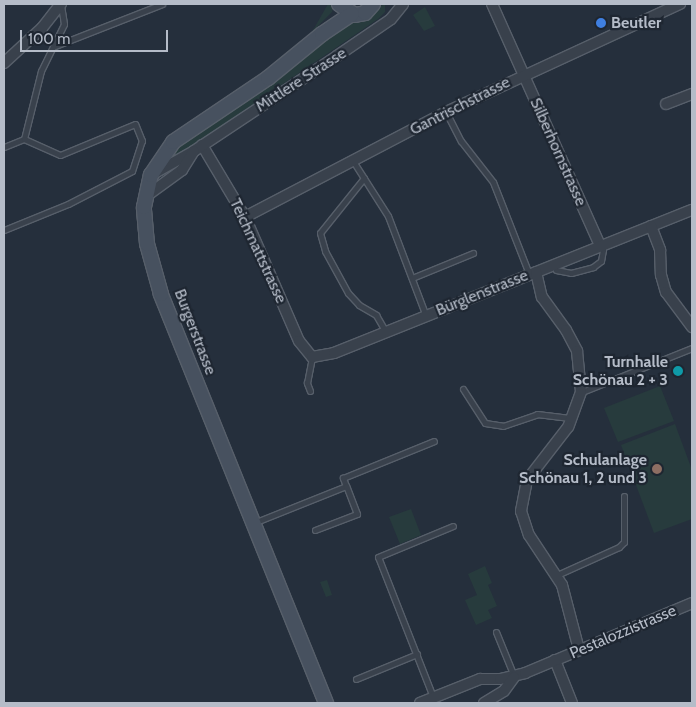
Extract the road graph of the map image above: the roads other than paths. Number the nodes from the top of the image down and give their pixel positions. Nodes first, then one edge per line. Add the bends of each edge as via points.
1 (61, 4) edge
2 (162, 4) edge
3 (339, 4) edge
4 (374, 4) edge
5 (403, 4) edge
6 (492, 4) edge
7 (680, 4) edge
8 (352, 14) junction
9 (322, 34) junction
10 (55, 46) junction
11 (4, 63) edge
12 (524, 74) junction
13 (692, 94) edge
14 (666, 104) dead end
15 (446, 112) junction
16 (24, 139) junction
17 (4, 147) edge
18 (198, 148) junction
19 (353, 161) junction
20 (150, 175) junction
21 (364, 178) junction
22 (145, 196) junction
23 (692, 210) edge
24 (245, 217) junction
25 (651, 226) junction
26 (4, 230) edge
27 (600, 246) junction
28 (473, 253) dead end
29 (556, 270) dead end
30 (533, 273) junction
31 (412, 278) junction
32 (426, 316) junction
33 (692, 327) edge
34 (386, 332) junction
35 (692, 348) edge
36 (312, 357) junction
37 (463, 389) dead end
38 (310, 390) dead end
39 (581, 392) junction
40 (572, 418) junction
41 (434, 441) dead end
42 (346, 486) junction
43 (624, 496) dead end
44 (253, 523) junction
45 (453, 526) dead end
46 (315, 530) dead end
47 (557, 574) junction
48 (692, 603) edge
49 (496, 632) dead end
50 (579, 650) junction
51 (416, 654) junction
52 (555, 660) junction
53 (514, 677) junction
54 (356, 679) dead end
55 (480, 679) junction
56 (434, 698) junction
57 (486, 702) edge
58 (326, 703) edge
59 (420, 703) edge
60 (572, 703) edge

1 - 10 lane via 64,24
1 - 11 street via 42,28
2 - 10 lane
3 - 8 main road
3 - 9 main road, Burgerstrasse
4 - 8 main road, Burgerstrasse via 364,13
5 - 18 street, Mittlere Strasse via 391,19
6 - 12 street, Silberhornstrasse
7 - 12 street, Gantrischstrasse
8 - 9 main road, Burgerstrasse
9 - 20 main road, Burgerstrasse via 277,72 178,138 165,151
10 - 16 lane via 41,71
12 - 15 street, Gantrischstrasse
12 - 27 street, Silberhornstrasse
13 - 14 street
15 - 19 street, Gantrischstrasse
15 - 30 lane via 461,141 493,182
16 - 17 lane
16 - 26 lane via 60,155 135,124 142,141 132,172 68,204
18 - 20 street, Mittlere Strasse
18 - 22 street, Mittlere Strasse via 182,170
18 - 24 street, Teichmattstrasse
19 - 21 lane
19 - 24 street, Gantrischstrasse
20 - 22 main road, Burgerstrasse
21 - 31 lane via 388,216
21 - 34 lane via 320,233 324,251 348,293 376,316
22 - 44 main road, Burgerstrasse via 145,230 158,286
23 - 25 street, Bürglenstrasse
24 - 36 street, Teichmattstrasse via 299,341
25 - 27 street, Bürglenstrasse
25 - 33 street via 661,254 662,284 670,300
27 - 29 lane via 603,250 601,261 594,267 571,273
27 - 30 street, Bürglenstrasse
28 - 31 lane
30 - 32 street, Bürglenstrasse
30 - 39 street via 542,297 577,351
31 - 32 lane
32 - 34 street, Bürglenstrasse
34 - 36 street, Bürglenstrasse
35 - 39 lane
36 - 38 lane via 307,383
37 - 40 lane via 485,423 503,426 537,414
39 - 40 street
40 - 47 street via 527,480 521,500 529,535
41 - 42 lane via 343,478
42 - 44 lane
42 - 46 lane via 357,514
43 - 47 lane via 624,542
44 - 58 main road, Burgerstrasse
45 - 51 lane via 378,557
47 - 50 street
48 - 50 street, Pestalozzistrasse
49 - 53 lane
50 - 52 street, Pestalozzistrasse
51 - 54 lane
51 - 56 lane
52 - 53 street, Pestalozzistrasse
52 - 60 street, Pestalozzistrasse
53 - 55 street, Pestalozzistrasse
53 - 57 street, Pestalozzistrasse via 504,692
55 - 56 street, Pestalozzistrasse
55 - 57 street, Pestalozzistrasse via 492,686 492,696
56 - 59 street, Pestalozzistrasse

